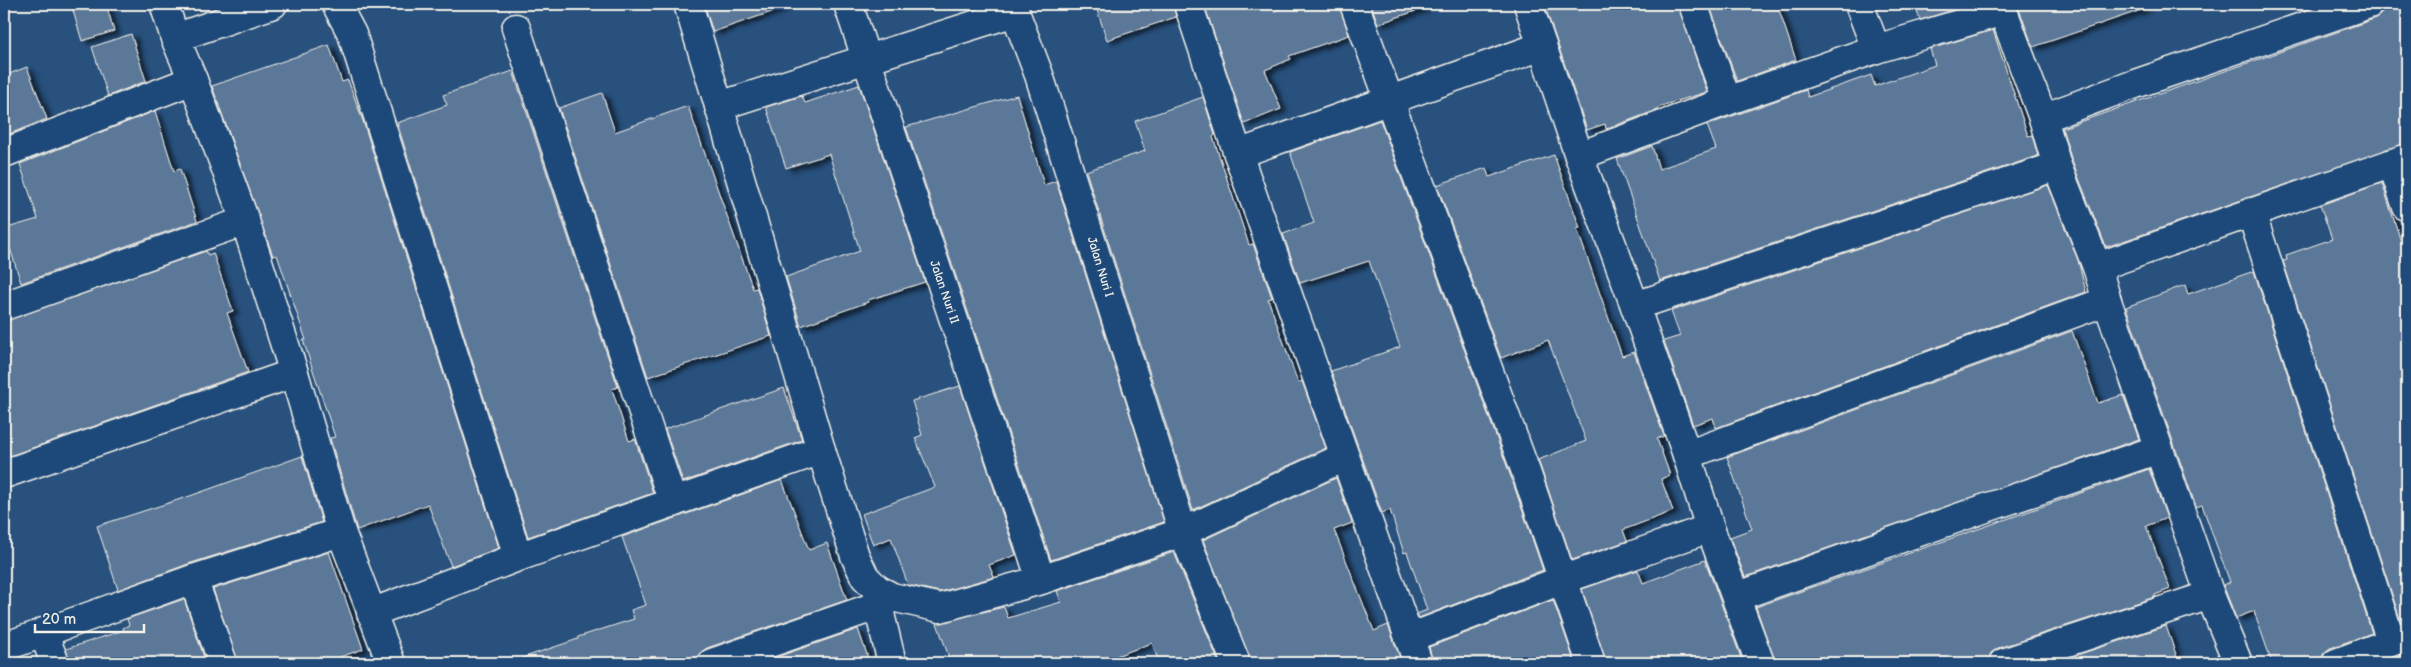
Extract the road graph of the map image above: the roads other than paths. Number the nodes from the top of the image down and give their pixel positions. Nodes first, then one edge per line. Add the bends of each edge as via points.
1 (164, 4) edge
2 (273, 4) edge
3 (336, 4) edge
4 (688, 4) edge
5 (848, 4) edge
6 (1188, 4) edge
7 (1354, 4) edge
8 (1528, 4) edge
9 (1692, 4) edge
10 (1858, 4) edge
11 (2369, 4) edge
12 (2003, 7) edge
13 (1013, 8) edge
14 (516, 28) dead end
15 (175, 38) junction
16 (1542, 46) junction
17 (1876, 49) junction
18 (866, 59) junction
19 (193, 80) junction
20 (1388, 100) junction
21 (1727, 100) junction
22 (719, 106) junction
23 (2043, 118) junction
24 (4, 153) edge
25 (1238, 154) junction
26 (1579, 156) junction
27 (2400, 161) edge
28 (2057, 166) junction
29 (2407, 207) edge
30 (2251, 212) junction
31 (245, 220) junction
32 (2097, 267) junction
33 (2107, 301) junction
34 (4, 306) edge
35 (1634, 306) junction
36 (294, 373) junction
37 (2159, 449) junction
38 (821, 450) junction
39 (1687, 455) junction
40 (1344, 457) junction
41 (4, 474) edge
42 (673, 503) junction
43 (1710, 528) junction
44 (341, 532) junction
45 (1183, 532) junction
46 (518, 557) junction
47 (193, 579) junction
48 (1041, 580) junction
49 (1562, 580) junction
50 (2210, 595) junction
51 (878, 597) junction
52 (1736, 597) junction
53 (371, 613) junction
54 (43, 632) junction
55 (1409, 638) junction
56 (2399, 639) edge
57 (4, 647) edge
58 (55, 663) edge
59 (223, 663) edge
60 (391, 663) edge
61 (712, 663) edge
62 (892, 663) edge
63 (1236, 663) edge
64 (1418, 663) edge
65 (1590, 663) edge
66 (1760, 663) edge
67 (2003, 663) edge
68 (2238, 663) edge
69 (2336, 663) edge

1 - 15 street
2 - 15 street
3 - 46 street via 352,34
4 - 22 street
5 - 18 street, Jalan Nuri II
6 - 25 street
7 - 20 street
8 - 16 street
9 - 21 street
10 - 17 street
11 - 23 street
12 - 17 street
12 - 23 street
13 - 18 street
13 - 45 street, Jalan Nuri I via 1039,75
14 - 42 street
15 - 19 street
16 - 20 street
16 - 26 street
17 - 21 street
18 - 22 street
18 - 48 street, Jalan Nuri II
19 - 24 street
19 - 31 street
20 - 25 street
20 - 49 street via 1526,472
21 - 26 street
22 - 38 street
23 - 28 street
25 - 40 street
26 - 35 street
27 - 29 street
27 - 30 street
28 - 32 street
28 - 35 street
30 - 32 street
30 - 56 street
31 - 34 street
31 - 36 street
32 - 33 street
33 - 37 street
33 - 39 street
35 - 39 street
36 - 41 street
36 - 44 street
37 - 50 street
37 - 52 street
38 - 42 street
38 - 51 street via 855,556
39 - 43 street
40 - 45 street
40 - 55 street
42 - 46 street
43 - 49 street
43 - 52 street
44 - 47 street
44 - 53 street
45 - 48 street
45 - 63 street, Jalan Nuri I
46 - 53 street
47 - 54 street
47 - 59 street
48 - 51 street via 940,608
49 - 55 street
49 - 65 street
50 - 67 street
50 - 68 street
51 - 61 street
51 - 62 street
52 - 66 street
53 - 60 street
54 - 57 street
54 - 58 street
55 - 64 street
56 - 69 street

